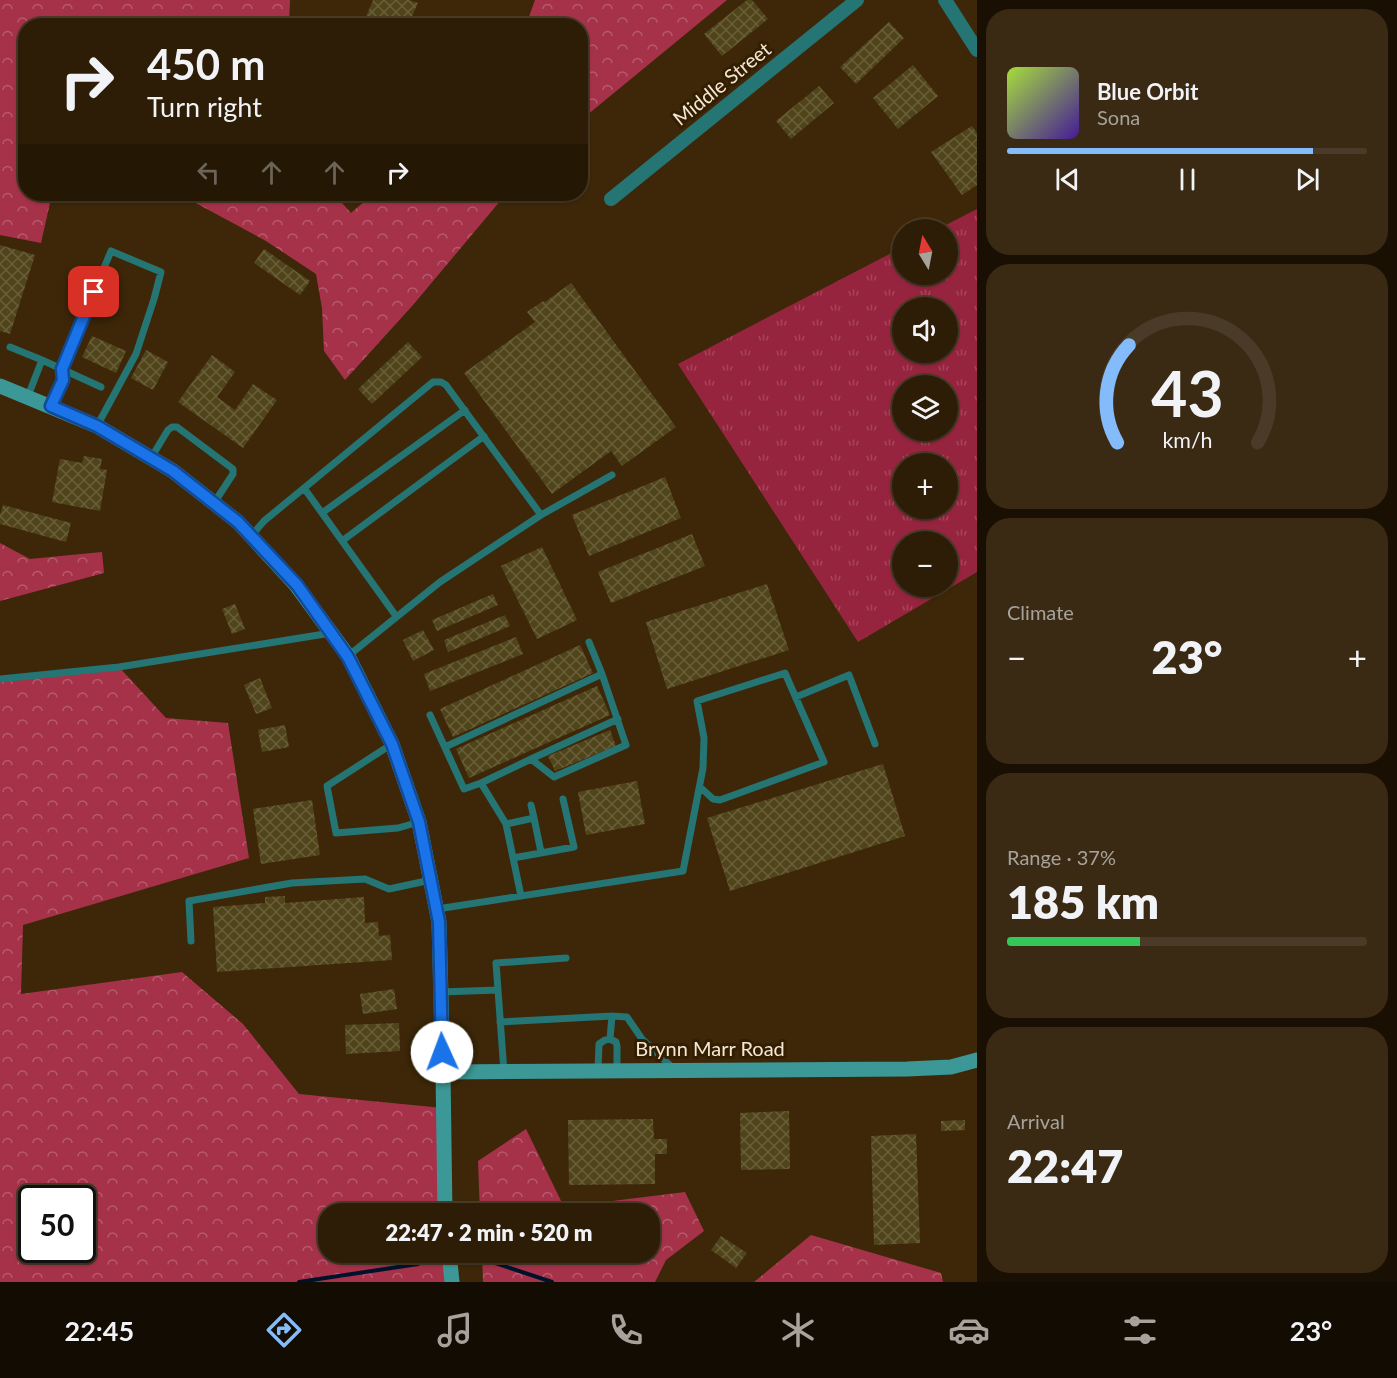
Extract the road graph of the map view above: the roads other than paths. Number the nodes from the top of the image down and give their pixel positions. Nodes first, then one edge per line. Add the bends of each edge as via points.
1 (857, 0) edge
2 (945, 0) edge
3 (977, 50) edge
4 (611, 199) dead end
5 (10, 347) dead end
6 (42, 360) junction
7 (62, 369) junction
8 (0, 386) edge
9 (101, 387) dead end
10 (28, 396) junction
11 (51, 406) junction
12 (465, 410) junction
13 (97, 426) junction
14 (484, 436) junction
15 (151, 458) junction
16 (612, 475) dead end
17 (304, 488) junction
18 (214, 503) junction
19 (322, 513) junction
20 (541, 515) junction
21 (251, 536) junction
22 (342, 541) junction
23 (396, 616) junction
24 (331, 633) junction
25 (589, 642) dead end
26 (348, 657) junction
27 (602, 674) junction
28 (0, 679) edge
29 (796, 697) junction
30 (430, 715) dead end
31 (618, 719) junction
32 (392, 744) junction
33 (875, 744) dead end
34 (445, 747) junction
35 (531, 759) junction
36 (481, 783) junction
37 (699, 788) junction
38 (563, 799) dead end
39 (531, 806) dead end
40 (534, 818) junction
41 (419, 822) junction
42 (506, 824) junction
43 (541, 852) junction
44 (513, 858) junction
45 (431, 880) junction
46 (521, 896) junction
47 (437, 909) junction
48 (191, 941) dead end
49 (566, 958) dead end
50 (498, 990) junction
51 (441, 992) junction
52 (612, 1016) junction
53 (500, 1022) junction
54 (610, 1039) junction
55 (977, 1060) edge
56 (598, 1070) junction
57 (504, 1071) junction
58 (617, 1071) junction
59 (675, 1071) junction
60 (443, 1072) junction
61 (445, 1203) edge
62 (450, 1263) edge
63 (452, 1282) edge

1 - 4 street, Middle Street
2 - 3 street
5 - 6 lane
6 - 7 lane
6 - 10 lane
7 - 9 lane
7 - 11 lane via 63,380
7 - 13 lane via 111,251 161,272 136,354
8 - 10 main road
10 - 11 main road
11 - 13 main road
12 - 14 lane
12 - 17 lane via 446,385 433,382
12 - 19 lane
13 - 15 main road
14 - 20 lane
14 - 22 lane
15 - 18 main road
15 - 18 lane via 168,430 177,427 233,469
16 - 20 lane
17 - 19 lane
17 - 21 lane
18 - 21 main road
19 - 22 lane
20 - 23 lane
21 - 24 main road via 297,585
22 - 23 lane
23 - 26 lane
24 - 26 main road
24 - 28 lane via 118,667
25 - 27 lane
26 - 32 main road
27 - 31 lane
27 - 34 lane
29 - 33 lane via 849,675
29 - 37 lane via 784,673 697,701 704,738
29 - 37 lane via 824,762 720,800
30 - 34 lane
31 - 35 lane
31 - 35 lane via 626,745 554,777
32 - 41 main road
32 - 41 lane via 327,786 336,833 398,828
34 - 36 lane via 464,789
35 - 36 lane
36 - 42 lane
37 - 46 lane via 683,871
38 - 43 lane via 574,847
39 - 40 lane
40 - 42 lane
40 - 43 lane
41 - 45 main road
42 - 44 lane
43 - 44 lane
44 - 46 lane
45 - 47 main road
45 - 48 lane via 389,889 365,879 292,883 189,900
46 - 47 lane
47 - 51 main road
49 - 50 lane via 496,963
50 - 51 lane
50 - 53 lane
51 - 60 main road
52 - 53 lane
52 - 54 lane
52 - 59 lane via 627,1017 642,1039
53 - 57 lane
54 - 56 lane via 599,1044
54 - 58 lane via 617,1046
55 - 59 main road, Brynn Marr Road via 951,1067 907,1069
56 - 57 main road, Brynn Marr Road
56 - 58 main road, Brynn Marr Road
57 - 60 main road, Brynn Marr Road
58 - 59 main road, Brynn Marr Road
60 - 61 main road
62 - 63 main road

